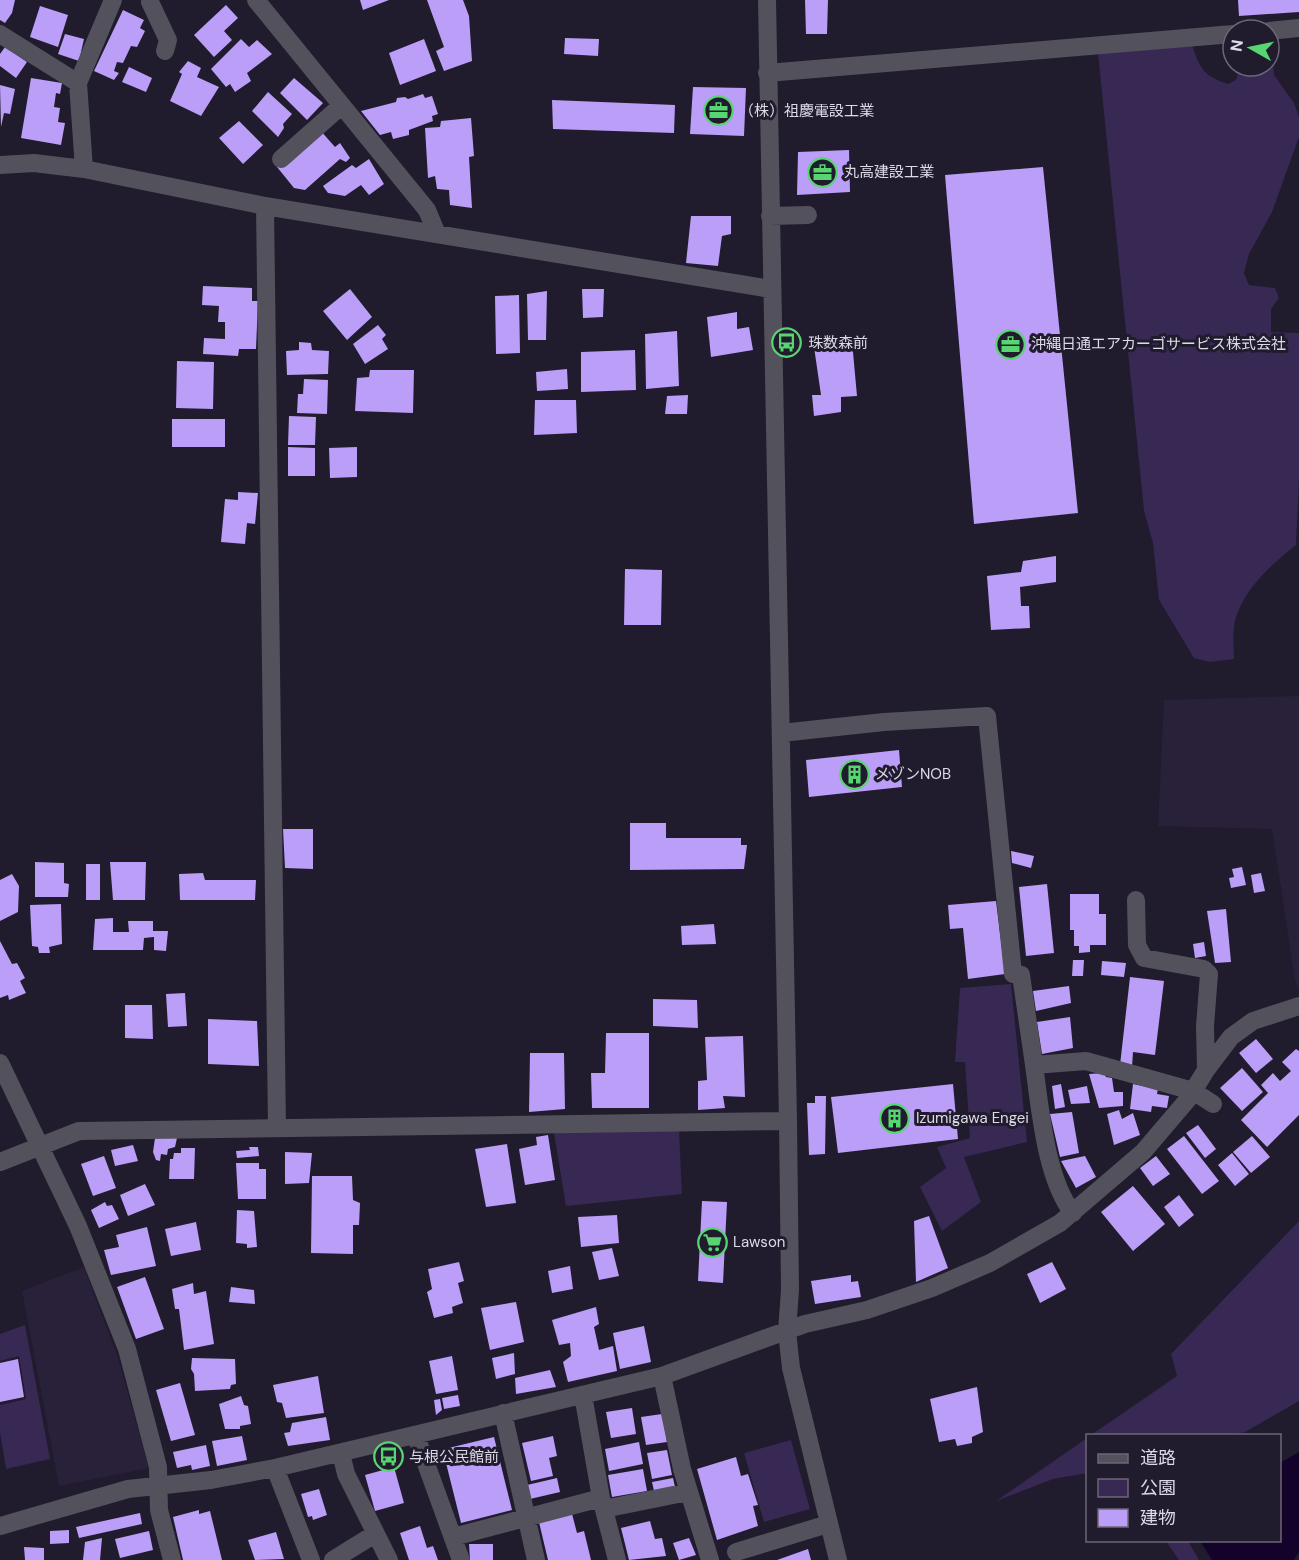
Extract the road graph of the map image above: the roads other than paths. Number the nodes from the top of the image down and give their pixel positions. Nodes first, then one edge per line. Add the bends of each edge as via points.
1 (112, 0) edge
2 (256, 0) edge
3 (767, 0) edge
4 (148, 1) edge
5 (1299, 28) edge
6 (1281, 30) edge
7 (0, 34) edge
8 (1221, 35) edge
9 (165, 51) dead end
10 (767, 74) junction
11 (78, 83) junction
12 (341, 106) junction
13 (281, 159) dead end
14 (0, 165) edge
15 (84, 170) junction
16 (265, 206) junction
17 (808, 214) dead end
18 (770, 216) junction
19 (437, 234) junction
20 (771, 289) junction
21 (780, 733) junction
22 (1136, 900) dead end
23 (1299, 1006) edge
24 (0, 1063) edge
25 (1034, 1065) junction
26 (1206, 1070) junction
27 (1193, 1091) junction
28 (1213, 1104) dead end
29 (788, 1121) junction
30 (277, 1128) junction
31 (40, 1147) junction
32 (0, 1162) edge
33 (1073, 1213) junction
34 (787, 1331) junction
35 (662, 1376) junction
36 (583, 1395) junction
37 (503, 1413) junction
38 (416, 1436) junction
39 (341, 1453) junction
40 (275, 1468) junction
41 (160, 1486) junction
42 (688, 1492) junction
43 (602, 1503) junction
44 (525, 1516) junction
45 (828, 1524) junction
46 (0, 1526) edge
47 (375, 1534) junction
48 (453, 1536) junction
49 (736, 1552) dead end
50 (172, 1560) edge
51 (311, 1560) edge
52 (333, 1560) edge
53 (389, 1560) edge
54 (461, 1560) edge
55 (536, 1560) edge
56 (618, 1560) edge
57 (711, 1560) edge
58 (838, 1560) edge

1 - 11 street
2 - 12 street
3 - 10 street
4 - 9 street via 168,40
5 - 6 street
7 - 11 street
8 - 10 street
10 - 18 street
11 - 15 street
12 - 13 street
12 - 19 street via 427,210
14 - 15 street via 34,163
15 - 16 street
16 - 19 street
16 - 30 street
17 - 18 street
18 - 20 street
19 - 20 street
20 - 21 street
21 - 25 street via 987,716 1012,974 1021,975
21 - 29 street
22 - 26 street via 1137,945 1144,958 1204,969 1209,974
23 - 26 street via 1253,1021 1241,1029
24 - 31 street
25 - 27 street via 1086,1061
25 - 33 street via 1045,1140 1065,1203
26 - 27 street
27 - 28 street
27 - 33 street via 1143,1152
29 - 30 street
29 - 34 street
30 - 31 street via 79,1131
31 - 32 street
31 - 41 street via 78,1226 127,1349
33 - 34 street via 990,1263 933,1288
34 - 35 street
34 - 45 street via 791,1368
35 - 36 street
35 - 42 street
36 - 37 street
36 - 43 street
37 - 38 street
37 - 44 street
38 - 39 street
38 - 48 street
39 - 40 street
39 - 47 street via 346,1474
40 - 41 street
40 - 51 street
41 - 46 street via 128,1489
41 - 50 street via 159,1510
42 - 43 street
42 - 57 street
43 - 44 street
43 - 56 street
44 - 48 street
44 - 55 street
45 - 49 street
45 - 58 street
47 - 52 street
47 - 53 street
48 - 54 street

